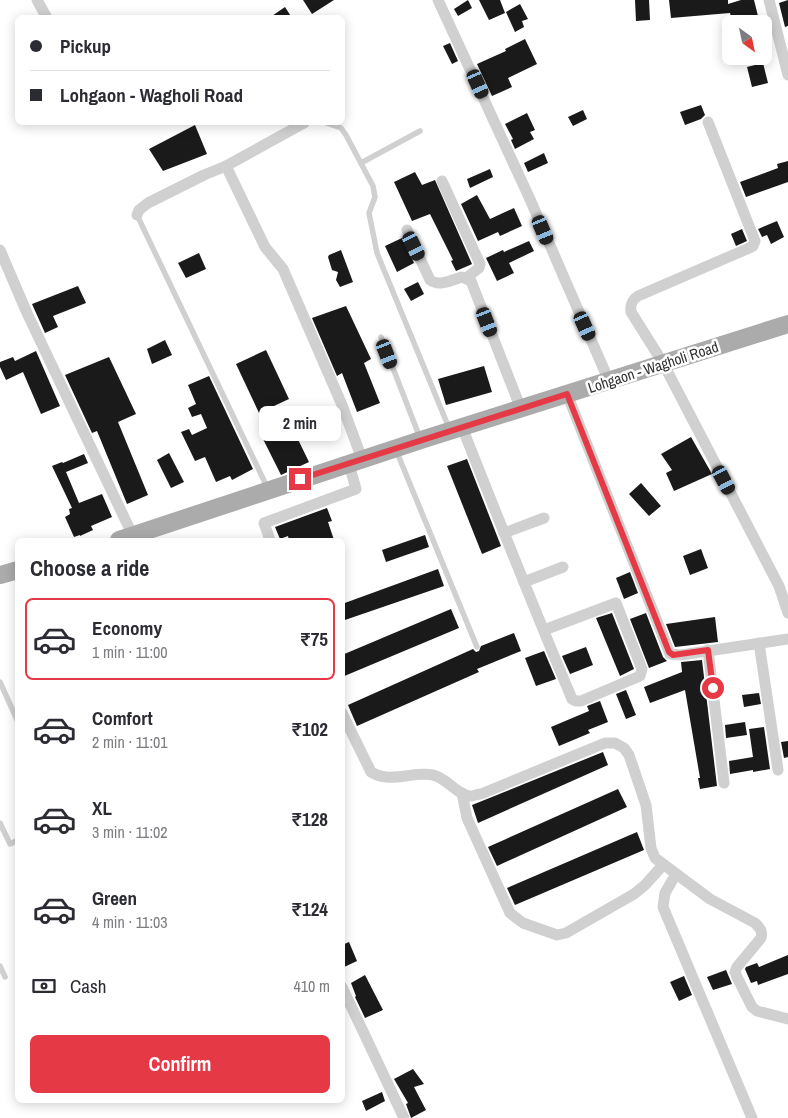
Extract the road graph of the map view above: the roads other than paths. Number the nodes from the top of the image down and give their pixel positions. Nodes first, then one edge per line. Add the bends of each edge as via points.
1 (37, 0) edge
2 (438, 0) edge
3 (769, 0) edge
4 (45, 15) edge
5 (784, 47) edge
6 (788, 75) edge
7 (708, 122) dead end
8 (299, 125) edge
9 (332, 125) edge
10 (420, 130) dead end
11 (361, 163) junction
12 (226, 166) junction
13 (442, 181) dead end
14 (138, 215) joint
15 (407, 230) dead end
16 (0, 250) edge
17 (466, 278) junction
18 (788, 324) edge
19 (381, 337) dead end
20 (663, 363) junction
21 (609, 381) junction
22 (567, 394) junction
23 (521, 409) junction
24 (456, 429) junction
25 (421, 440) junction
26 (395, 449) junction
27 (355, 461) junction
28 (268, 490) junction
29 (544, 518) dead end
30 (504, 533) junction
31 (123, 538) edge
32 (126, 538) edge
33 (269, 538) edge
34 (564, 567) dead end
35 (15, 571) edge
36 (0, 575) edge
37 (524, 582) junction
38 (788, 612) edge
39 (544, 630) junction
40 (788, 639) edge
41 (759, 643) junction
42 (477, 647) dead end
43 (708, 650) junction
44 (0, 682) edge
45 (15, 715) edge
46 (345, 719) edge
47 (778, 770) dead end
48 (724, 783) dead end
49 (462, 793) junction
50 (0, 823) edge
51 (15, 842) edge
52 (664, 865) junction
53 (676, 874) junction
54 (0, 966) edge
55 (5, 977) dead end
56 (345, 993) edge
57 (788, 1019) edge
58 (404, 1118) edge
59 (752, 1118) edge

1 - 4 street
2 - 21 street
3 - 5 street
5 - 6 street
7 - 20 street via 755,241 747,249 634,298 630,306 632,312
8 - 12 street
9 - 11 lane via 346,135
10 - 11 lane
11 - 24 lane via 375,197 369,214 377,253
12 - 14 street via 148,203
12 - 27 street via 265,247 283,269 342,406
13 - 17 street via 480,264
14 - 28 lane
15 - 17 street via 430,280 440,284
16 - 31 street
17 - 23 street via 474,287
18 - 20 main road, Lohgaon - Wagholi Road
19 - 25 lane
20 - 21 main road, Lohgaon - Wagholi Road
20 - 38 street via 779,586
21 - 22 main road, Lohgaon - Wagholi Road
22 - 23 main road, Lohgaon - Wagholi Road
22 - 43 street via 670,654
23 - 24 main road, Lohgaon - Wagholi Road
24 - 25 main road, Lohgaon - Wagholi Road
24 - 30 street
25 - 26 main road, Lohgaon - Wagholi Road
26 - 27 main road, Lohgaon - Wagholi Road
26 - 42 lane
27 - 28 main road, Lohgaon - Wagholi Road
27 - 33 street via 356,489 264,523
28 - 32 main road, Lohgaon - Wagholi Road
29 - 30 street
30 - 37 street
34 - 37 street
35 - 36 main road
37 - 39 street
39 - 39 street via 616,603 642,669 640,676 576,702
40 - 41 street
41 - 43 street
41 - 47 street
43 - 48 street
44 - 45 lane
46 - 49 street via 371,772 378,777 426,774 445,780
49 - 52 street via 470,796 482,794 605,743 615,743 630,756 646,805 651,848 655,858
49 - 52 street via 467,818 510,913 523,923 557,935 566,933 634,894
50 - 51 lane via 10,844
52 - 53 street
53 - 57 street via 710,899 760,928 761,938 737,967 736,977 752,1007
53 - 59 street via 665,893 663,907
54 - 55 lane
56 - 58 street

